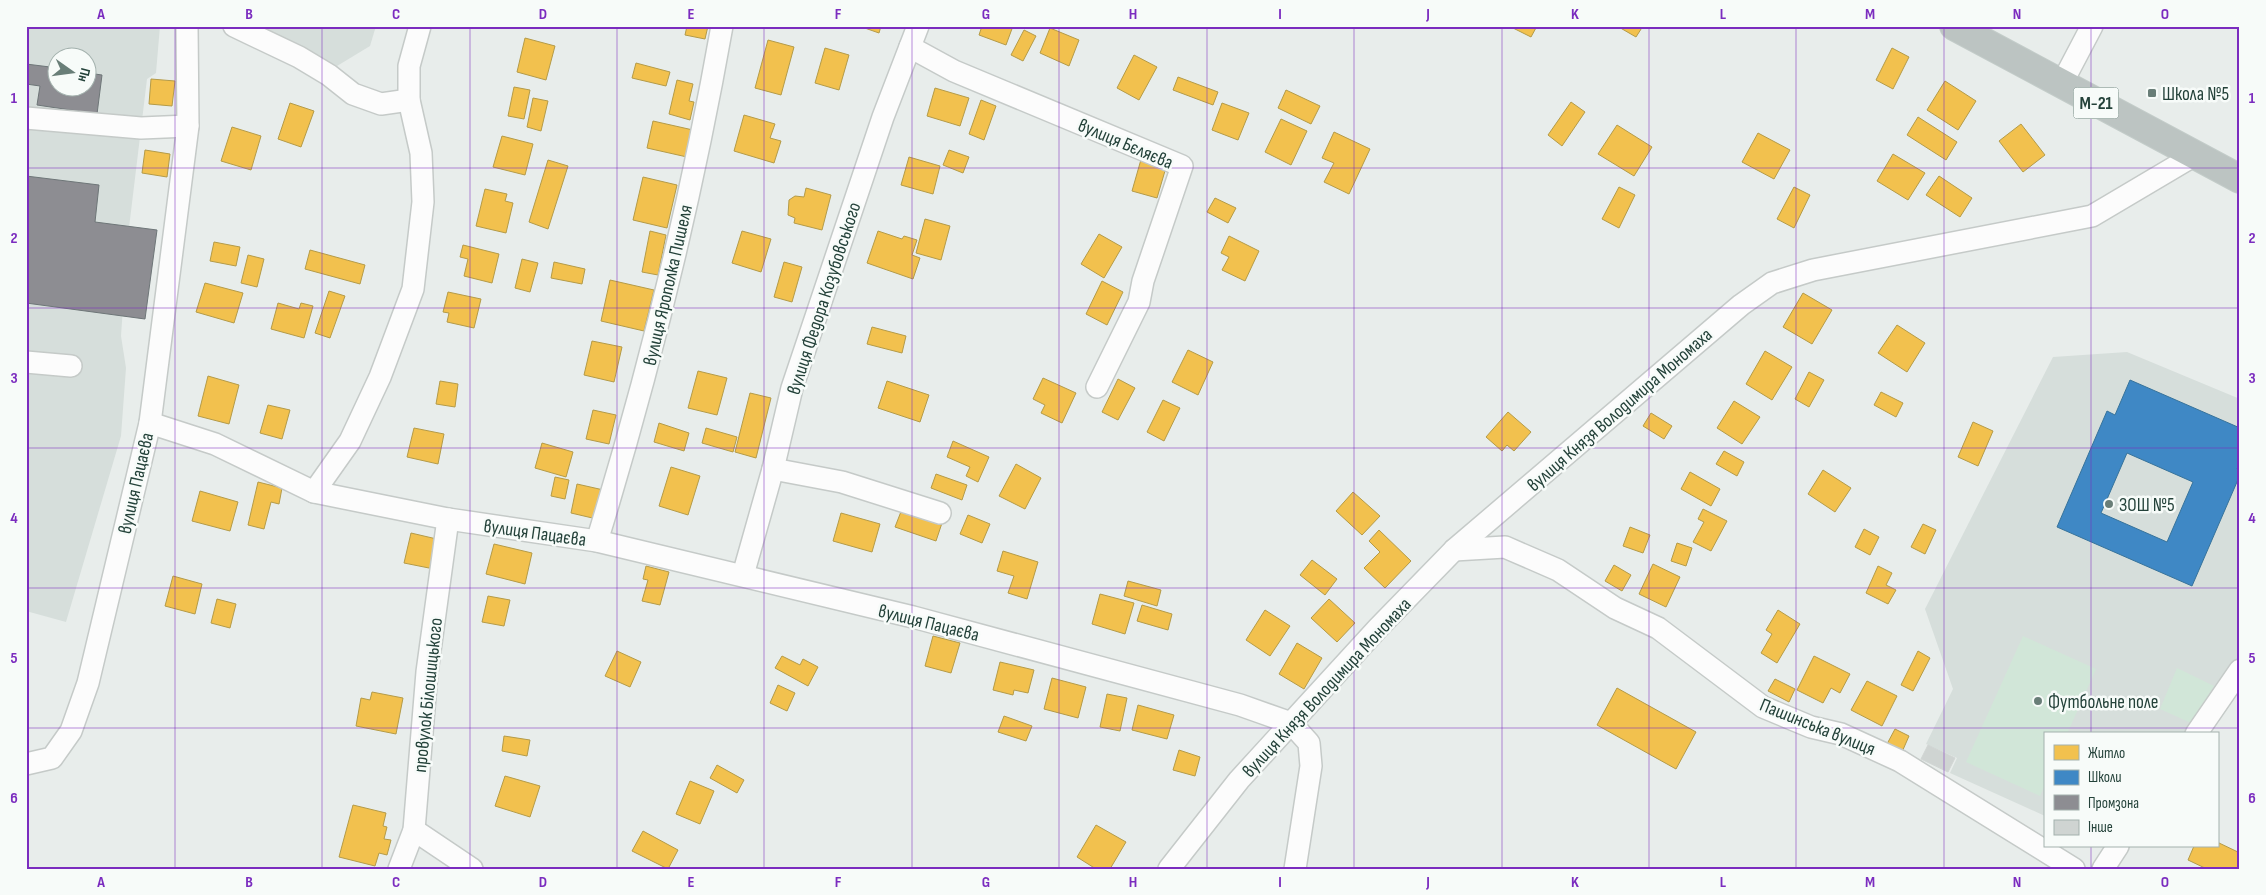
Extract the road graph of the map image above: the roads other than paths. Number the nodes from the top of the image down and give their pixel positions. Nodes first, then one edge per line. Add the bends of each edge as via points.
1 (187, 26) edge
2 (234, 26) edge
3 (420, 26) edge
4 (722, 26) edge
5 (918, 26) edge
6 (1954, 26) edge
7 (2092, 26) edge
8 (910, 47) junction
9 (2061, 84) junction
10 (409, 100) junction
11 (26, 118) edge
12 (188, 126) junction
13 (2195, 155) junction
14 (2240, 179) edge
15 (26, 362) edge
16 (71, 366) dead end
17 (1098, 386) dead end
18 (150, 423) junction
19 (774, 469) junction
20 (314, 492) junction
21 (940, 513) dead end
22 (448, 519) junction
23 (597, 541) junction
24 (1454, 550) junction
25 (743, 574) junction
26 (2240, 670) edge
27 (1292, 723) junction
28 (2197, 732) edge
29 (26, 764) edge
30 (414, 830) junction
31 (2117, 848) edge
32 (399, 869) edge
33 (472, 869) edge
34 (1169, 869) edge
35 (1295, 869) edge
36 (2074, 869) edge
37 (2103, 869) edge

1 - 12 street
2 - 10 street via 299,57 353,94 381,104
3 - 10 street via 409,66
4 - 23 street, вулиця Ярополка Пишеля via 704,128 664,302 634,421
5 - 8 street, вулиця Федора Козубовського
6 - 9 highway, М-21
7 - 9 street
8 - 17 street, вулиця Бєляєва via 954,71 1182,166 1143,281 1139,302
8 - 19 street, вулиця Федора Козубовського via 883,116 792,388
9 - 13 highway, М-21
10 - 20 street via 421,153 423,202 413,289 380,377 350,441
11 - 12 street via 141,128
12 - 18 street
13 - 14 highway, М-21
13 - 24 street, вулиця Князя Володимира Мономаха via 2092,216 1813,270 1772,283 1741,305
15 - 16 street
18 - 20 street, вулиця Пацаєва via 215,444
18 - 29 street, вулиця Пацаєва via 88,683 71,731 52,758
19 - 21 street via 842,482
19 - 25 street, вулиця Федора Козубовського
20 - 22 street, вулиця Пацаєва
22 - 23 street, вулиця Пацаєва
22 - 30 street, провулок Білошицького via 427,672
23 - 25 street, вулиця Пацаєва
24 - 27 street, вулиця Князя Володимира Мономаха
24 - 36 street, Пашинська вулиця via 1506,547 1558,570 1615,608 1658,628 1763,707 1810,727 1840,734 1900,761
25 - 27 street, вулиця Пацаєва via 1128,674
26 - 28 street
27 - 34 street, вулиця Князя Володимира Мономаха via 1239,780
27 - 35 street via 1305,736 1311,751
30 - 32 street, провулок Білошицького
30 - 33 street
31 - 37 street

